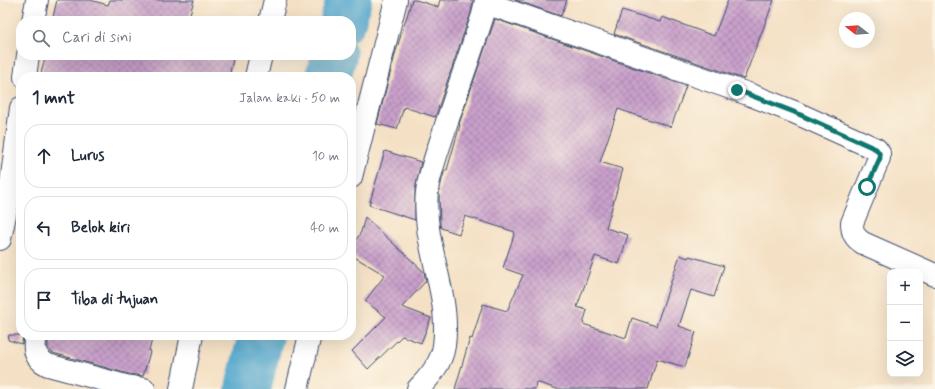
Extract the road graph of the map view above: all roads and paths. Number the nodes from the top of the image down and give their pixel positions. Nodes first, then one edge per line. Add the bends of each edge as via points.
1 (37, 0) edge
2 (275, 0) edge
3 (396, 0) edge
4 (486, 1) edge
5 (34, 16) edge
6 (271, 16) edge
7 (27, 60) edge
8 (260, 60) edge
9 (26, 72) edge
10 (257, 72) edge
11 (356, 157) edge
12 (16, 192) edge
13 (0, 239) edge
14 (935, 275) edge
15 (35, 340) edge
16 (191, 340) edge
17 (309, 340) edge
18 (144, 389) edge
19 (181, 389) edge
20 (297, 389) edge
21 (418, 389) edge

1 - 5 street
2 - 6 street
3 - 11 street
4 - 14 street via 752,95 876,149 880,158 852,223 853,234 863,243
4 - 21 street via 427,192 429,236 442,295 445,338 441,357 430,378
7 - 9 street
8 - 10 street
12 - 13 street
15 - 18 street via 34,353 48,365
16 - 19 street
17 - 20 street

